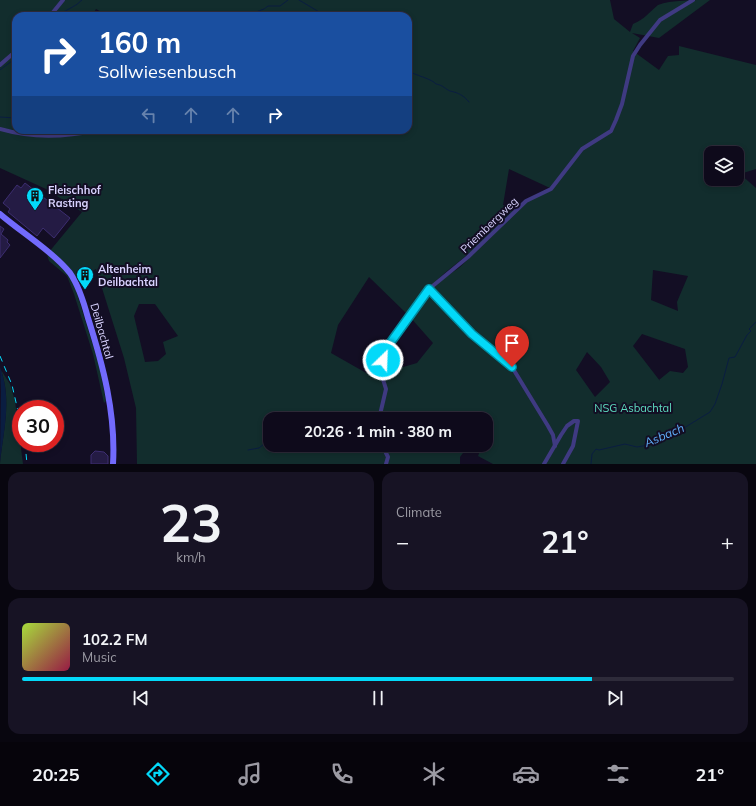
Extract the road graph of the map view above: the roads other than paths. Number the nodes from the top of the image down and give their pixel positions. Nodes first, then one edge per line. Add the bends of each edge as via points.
1 (63, 0) edge
2 (693, 0) edge
3 (53, 12) edge
4 (12, 54) edge
5 (0, 65) edge
6 (0, 129) edge
7 (12, 132) edge
8 (32, 134) edge
9 (74, 134) edge
10 (0, 214) edge
11 (429, 289) junction
12 (380, 412) edge
13 (555, 446) junction
14 (386, 452) edge
15 (113, 464) edge
16 (386, 464) edge
17 (544, 464) edge
18 (563, 464) edge

1 - 3 street
2 - 11 street, Priembergweg via 660,20 633,56 622,104 611,131 582,149 550,189 526,201 474,252
4 - 5 street
6 - 7 street
8 - 9 street
10 - 15 street, Deilbachtal via 60,263 76,283 92,331 107,390
11 - 12 street, Priembergweg via 384,353 381,373 386,389
11 - 13 street via 472,334 512,367 553,435
13 - 17 street
13 - 18 street via 567,426 578,421 573,446
14 - 16 street via 388,457

